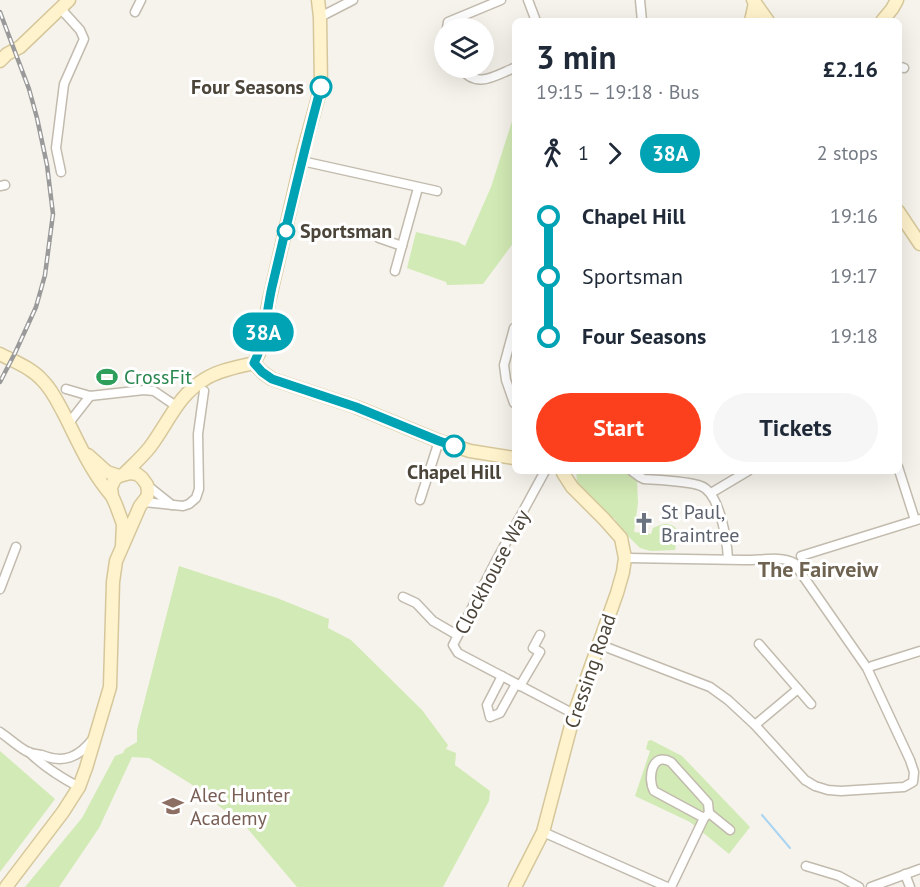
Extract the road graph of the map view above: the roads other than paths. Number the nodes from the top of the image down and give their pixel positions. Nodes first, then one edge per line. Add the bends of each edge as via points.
1 (141, 0) edge
2 (318, 0) edge
3 (353, 0) edge
4 (501, 0) edge
5 (528, 0) edge
6 (640, 0) edge
7 (897, 0) edge
8 (754, 1) edge
9 (65, 4) edge
10 (135, 12) dead end
11 (320, 17) junction
12 (458, 18) edge
13 (535, 18) edge
14 (642, 18) edge
15 (751, 18) edge
16 (766, 18) edge
17 (884, 18) edge
18 (0, 61) edge
19 (512, 69) edge
20 (494, 77) edge
21 (473, 78) edge
22 (491, 78) edge
23 (302, 161) junction
24 (61, 172) dead end
25 (418, 188) junction
26 (437, 192) dead end
27 (902, 217) edge
28 (379, 238) dead end
29 (919, 241) edge
30 (402, 246) junction
31 (395, 271) dead end
32 (512, 335) edge
33 (0, 354) edge
34 (254, 363) junction
35 (66, 389) dead end
36 (204, 391) dead end
37 (90, 396) junction
38 (512, 397) edge
39 (176, 406) junction
40 (72, 419) dead end
41 (439, 441) junction
42 (512, 447) edge
43 (81, 448) junction
44 (149, 448) junction
45 (500, 455) junction
46 (512, 458) edge
47 (543, 474) edge
48 (561, 474) edge
49 (636, 474) edge
50 (743, 474) edge
51 (901, 474) edge
52 (122, 475) junction
53 (144, 481) junction
54 (711, 493) junction
55 (114, 500) junction
56 (420, 500) dead end
57 (142, 504) junction
58 (173, 505) junction
59 (918, 519) edge
60 (122, 546) junction
61 (16, 547) dead end
62 (625, 558) junction
63 (728, 560) junction
64 (797, 560) junction
65 (0, 589) edge
66 (403, 597) dead end
67 (458, 635) junction
68 (540, 635) dead end
69 (598, 644) junction
70 (759, 644) dead end
71 (920, 651) edge
72 (872, 666) dead end
73 (502, 676) junction
74 (518, 685) junction
75 (798, 690) junction
76 (810, 704) dead end
77 (574, 714) junction
78 (755, 725) junction
79 (0, 732) edge
80 (95, 736) junction
81 (29, 752) junction
82 (79, 787) junction
83 (706, 815) junction
84 (730, 830) dead end
85 (543, 832) junction
86 (806, 866) dead end
87 (920, 869) edge
88 (905, 874) junction
89 (6, 887) edge
90 (515, 887) edge
91 (669, 887) edge
92 (859, 887) edge
93 (871, 887) edge
94 (910, 887) edge

1 - 10 street
2 - 11 main road
3 - 11 street
4 - 12 street
5 - 13 street
6 - 14 street
7 - 17 main road
8 - 15 main road
8 - 16 main road
9 - 18 main road via 21,47
9 - 24 street via 84,39 64,84 56,148
11 - 23 main road via 321,87
19 - 20 street
21 - 22 street
23 - 25 street
23 - 34 main road
25 - 26 street
25 - 30 street
27 - 29 main road
28 - 30 street
30 - 31 street
32 - 38 street via 504,365
33 - 43 main road via 42,380
34 - 39 main road via 208,377
34 - 41 main road via 272,379
35 - 37 street
36 - 58 street via 198,434 199,489 189,504
37 - 39 street via 153,391
37 - 40 street
39 - 44 main road
41 - 45 main road
41 - 56 street
42 - 45 main road
43 - 52 main road via 107,472
43 - 55 main road
44 - 52 main road
44 - 53 main road
45 - 46 main road
47 - 67 street, Clockhouse Way
48 - 62 main road via 621,538
49 - 54 street via 644,479 703,486
50 - 54 street
51 - 59 street
52 - 53 main road via 137,474
52 - 55 main road via 111,487
53 - 57 main road via 148,492
53 - 58 street
54 - 63 street via 725,533
55 - 57 main road via 123,509 131,510
55 - 60 main road via 123,524
57 - 58 street
57 - 60 main road
59 - 64 street
60 - 80 main road via 113,582 110,687
61 - 65 street
62 - 63 street
62 - 69 main road, Cressing Road
63 - 64 street
64 - 78 street via 867,668 915,772 913,783 841,791 815,786
66 - 67 street
67 - 73 street, Clockhouse Way via 453,645 458,653
68 - 74 street via 533,648 540,652
69 - 77 main road, Cressing Road
69 - 78 street via 710,687
70 - 75 street
71 - 72 street
73 - 74 street, Clockhouse Way
73 - 74 street via 488,705 490,717 500,713
74 - 77 street, Clockhouse Way
75 - 76 street
75 - 78 street
77 - 85 main road, Cressing Road
79 - 81 street
80 - 81 street via 68,759
80 - 82 main road
81 - 82 street
82 - 89 main road
83 - 83 street via 654,791 650,776 659,759 671,762 708,803
83 - 84 street
83 - 91 street
85 - 90 main road, Cressing Road
85 - 91 street
86 - 92 street
87 - 88 street
88 - 93 street
88 - 94 street

